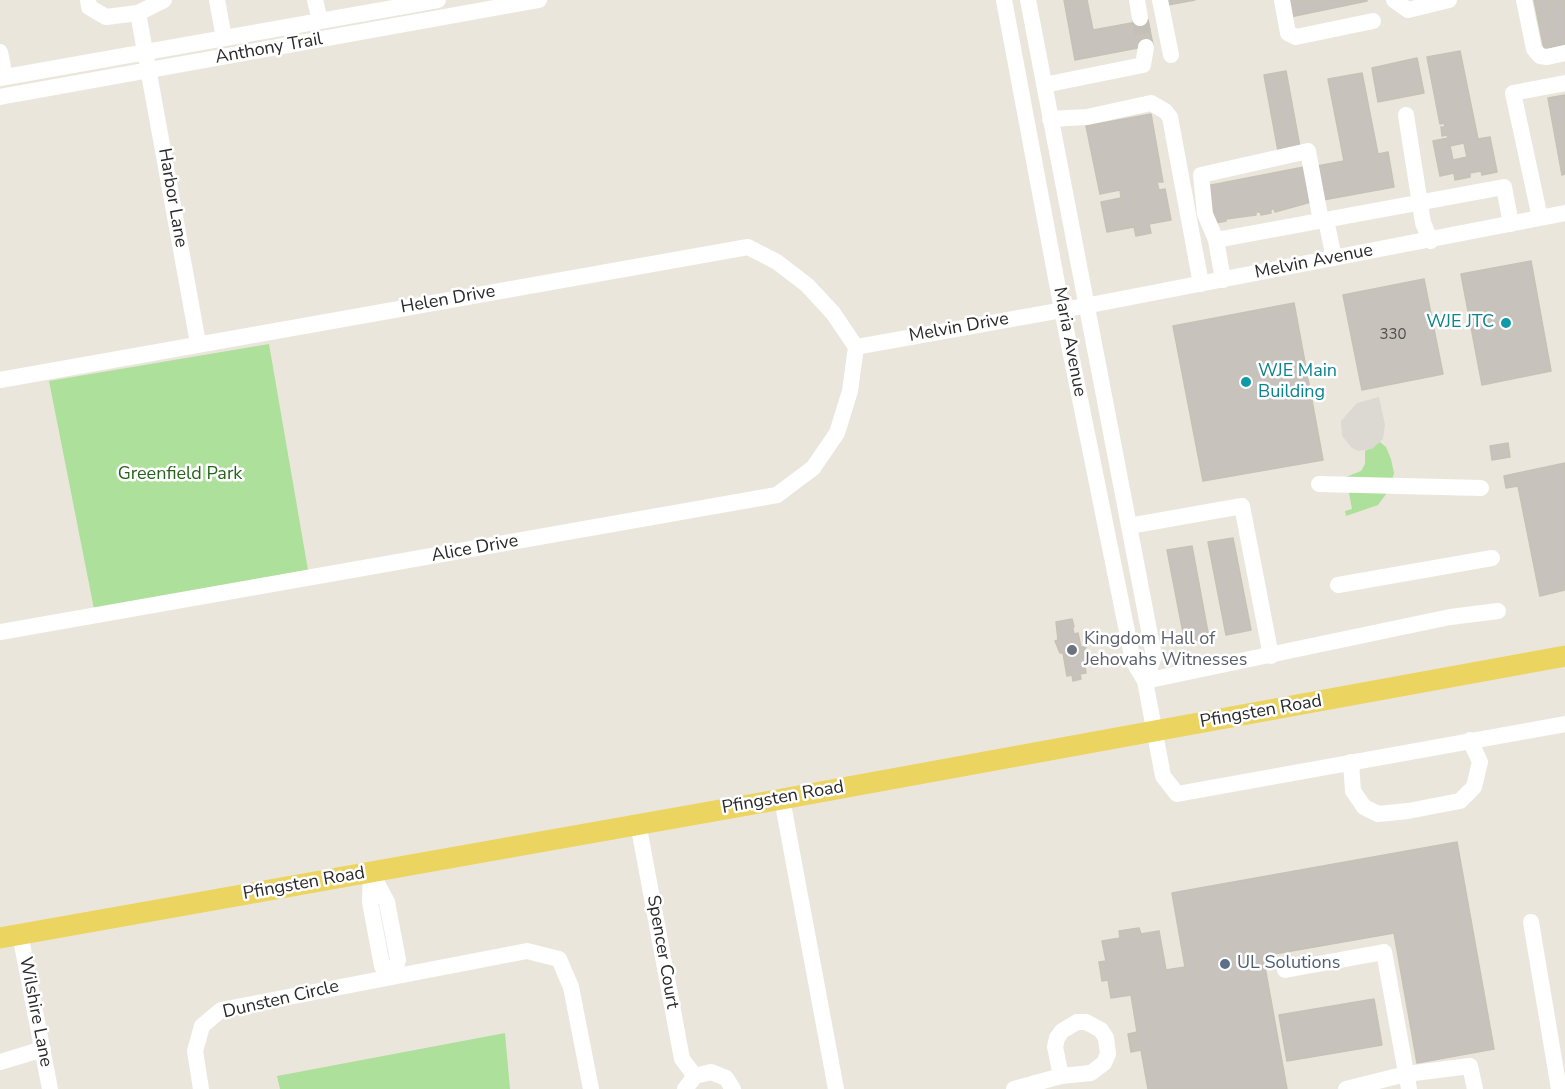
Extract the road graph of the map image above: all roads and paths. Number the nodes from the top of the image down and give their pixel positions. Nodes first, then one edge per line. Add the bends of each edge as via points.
1 (88, 0) edge
2 (164, 0) edge
3 (217, 0) edge
4 (315, 0) edge
5 (438, 0) edge
6 (539, 0) edge
7 (1004, 0) edge
8 (1028, 0) edge
9 (1137, 0) edge
10 (1161, 0) edge
11 (1282, 0) edge
12 (1394, 0) edge
13 (1449, 0) edge
14 (1524, 0) edge
15 (138, 13) junction
16 (1140, 18) tunnel mouth
17 (320, 21) junction
18 (1372, 21) dead end
19 (224, 38) junction
20 (1146, 47) dead end
21 (0, 52) edge
22 (145, 52) junction
23 (1565, 54) edge
24 (1171, 55) dead end
25 (149, 70) junction
26 (2, 78) edge
27 (1565, 83) edge
28 (1044, 85) junction
29 (0, 97) edge
30 (1406, 115) dead end
31 (1050, 119) junction
32 (1419, 202) junction
33 (1564, 216) edge
34 (1540, 218) junction
35 (1323, 220) junction
36 (1511, 224) junction
37 (1216, 240) junction
38 (1431, 241) junction
39 (1334, 258) junction
40 (1223, 280) junction
41 (1201, 284) junction
42 (1085, 306) junction
43 (1062, 310) junction
44 (198, 344) junction
45 (856, 347) junction
46 (0, 380) edge
47 (1319, 484) dead end
48 (1481, 488) dead end
49 (1129, 526) junction
50 (1492, 558) dead end
51 (1338, 585) dead end
52 (1498, 612) dead end
53 (0, 632) edge
54 (1270, 656) junction
55 (1565, 656) edge
56 (1145, 681) junction
57 (1565, 724) edge
58 (1154, 731) junction
59 (1470, 740) junction
60 (1351, 762) junction
61 (782, 799) junction
62 (638, 823) junction
63 (371, 872) junction
64 (1531, 922) dead end
65 (10, 936) edge
66 (1285, 970) dead end
67 (392, 977) junction
68 (43, 1049) junction
69 (0, 1062) edge
70 (1061, 1076) dead end
71 (690, 1082) edge
72 (1407, 1082) edge
73 (51, 1089) edge
74 (201, 1089) edge
75 (591, 1089) edge
76 (734, 1089) edge
77 (836, 1089) edge
78 (1014, 1089) edge
79 (1346, 1089) edge
80 (1475, 1089) edge
81 (1559, 1089) edge

1 - 15 street via 89,7 106,16
2 - 15 street
3 - 19 street
4 - 17 street
5 - 17 street, Anthony Trail
6 - 25 street, Anthony Trail
7 - 43 street, Maria Avenue
8 - 28 street, Maria Avenue
9 - 16 street
10 - 24 street
11 - 18 street via 1288,33 1296,37
12 - 13 street via 1408,10
14 - 23 street via 1534,50 1547,57
15 - 22 street, Harbor Lane
17 - 19 street, Anthony Trail
19 - 22 street, Anthony Trail
20 - 28 street via 1143,65
21 - 26 street
22 - 25 street, Harbor Lane
22 - 26 street, Anthony Trail
25 - 29 street, Anthony Trail
25 - 44 street, Harbor Lane
27 - 34 street via 1513,93
28 - 31 street, Maria Avenue
30 - 32 street
31 - 41 street via 1087,117 1151,103 1165,111 1170,117
31 - 42 street, Maria Avenue
32 - 35 street
32 - 36 street via 1504,187
32 - 38 street
33 - 34 street, Melvin Avenue
34 - 36 street, Melvin Avenue
35 - 37 street
35 - 37 street via 1308,152 1201,175 1205,214
35 - 39 street
36 - 38 street, Melvin Avenue
37 - 40 street
38 - 39 street, Melvin Avenue
39 - 40 street, Melvin Avenue
40 - 41 street, Melvin Avenue
41 - 42 street, Melvin Avenue
42 - 43 street, Melvin Avenue
42 - 49 street, Maria Avenue
43 - 45 street, Melvin Drive
43 - 56 street, Maria Avenue via 1133,662
44 - 45 street, Helen Drive via 748,247 777,262 807,285 833,313
44 - 46 street, Helen Drive
45 - 53 street, Alice Drive via 850,392 837,433 813,468 777,495
47 - 48 street
49 - 54 street via 1242,506
49 - 56 street, Maria Avenue via 1154,656
50 - 51 street
52 - 54 street via 1450,617
54 - 56 street
55 - 58 main road, Pfingsten Road
56 - 58 street, Maria Avenue
57 - 59 street
58 - 60 street, Maria Avenue via 1163,776 1177,794
58 - 61 main road, Pfingsten Road
59 - 60 street
59 - 60 street via 1480,762 1474,787 1460,801 1408,811 1378,814 1364,807 1353,791
61 - 62 main road, Pfingsten Road
61 - 77 street
62 - 63 main road, Pfingsten Road
62 - 71 street, Spencer Court via 682,1059
63 - 65 main road, Pfingsten Road
63 - 67 street via 370,902 382,966
64 - 81 street
65 - 68 street, Wilshire Lane
66 - 72 street via 1384,952
67 - 74 street, Dunsten Circle via 221,1010 202,1026 195,1051
67 - 75 street, Dunsten Circle via 527,951 559,959 571,987
68 - 69 street
68 - 73 street, Wilshire Lane
70 - 78 street
71 - 76 street, Spencer Court via 703,1072 719,1074
72 - 79 street
72 - 80 street via 1470,1066

